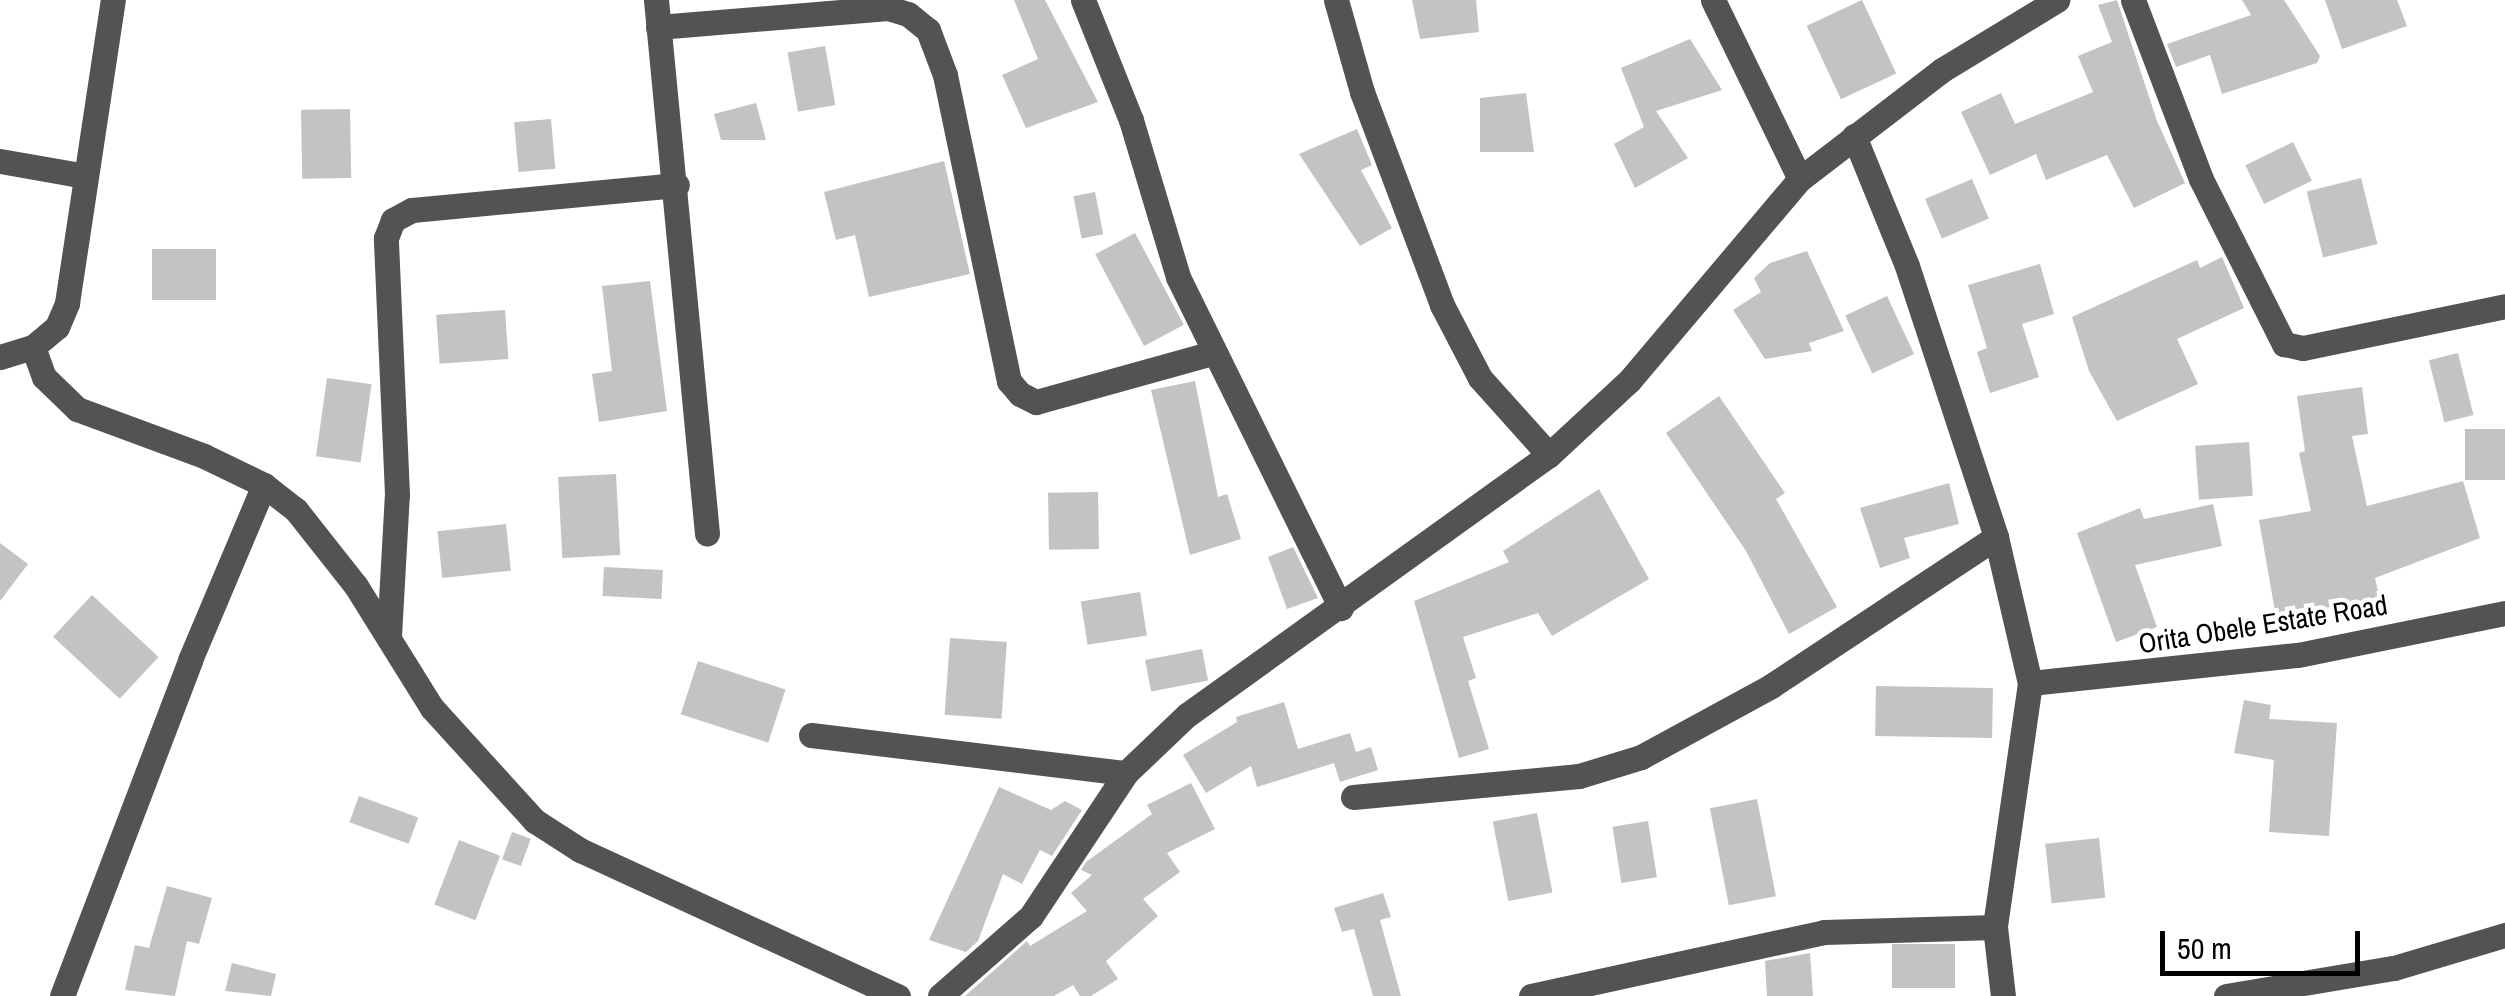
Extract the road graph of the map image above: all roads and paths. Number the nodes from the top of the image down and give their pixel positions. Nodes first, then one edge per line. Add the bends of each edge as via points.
1 (113, 0) edge
2 (656, 0) edge
3 (1083, 0) edge
4 (1336, 0) edge
5 (1713, 0) edge
6 (2057, 0) edge
7 (2133, 0) edge
8 (658, 26) junction
9 (1854, 136) junction
10 (0, 161) edge
11 (86, 176) junction
12 (1800, 179) junction
13 (677, 185) junction
14 (2505, 306) edge
15 (34, 347) junction
16 (1213, 353) junction
17 (0, 358) edge
18 (1549, 455) junction
19 (264, 485) junction
20 (708, 534) dead end
21 (1996, 536) junction
22 (1342, 608) junction
23 (2505, 613) edge
24 (389, 636) junction
25 (2030, 683) junction
26 (810, 735) dead end
27 (1126, 772) junction
28 (1352, 798) dead end
29 (1995, 927) junction
30 (2505, 935) edge
31 (62, 996) edge
32 (898, 996) edge
33 (940, 996) edge
34 (1531, 996) edge
35 (2003, 996) edge
36 (2226, 996) edge

1 - 11 street
2 - 8 street
3 - 16 street via 1131,120 1178,277
4 - 18 street via 1362,92 1442,305 1480,378
5 - 12 street
6 - 9 street via 1942,70
7 - 14 street via 2202,179 2284,344 2303,348
8 - 13 street
8 - 16 street via 888,8 908,14 928,30 945,75 1009,381 1020,394 1036,402
9 - 12 street
9 - 21 street via 1907,266
10 - 11 street
11 - 15 street via 67,304 57,328
12 - 18 street via 1629,381
13 - 20 street
13 - 24 street via 412,210 393,220 386,238 397,494
15 - 17 street
15 - 19 street via 44,377 78,409
16 - 22 street
18 - 22 street
19 - 24 street via 296,510
19 - 31 street
21 - 25 street
21 - 28 street via 1770,686 1641,757 1580,776
22 - 27 street via 1187,714
23 - 25 street, Orita Obele Estate Road via 2298,655
24 - 32 street via 432,708 535,821 580,850
25 - 29 street
26 - 27 street
27 - 33 street via 1031,916
29 - 34 street via 1824,932
29 - 35 street
30 - 36 street via 2394,968

